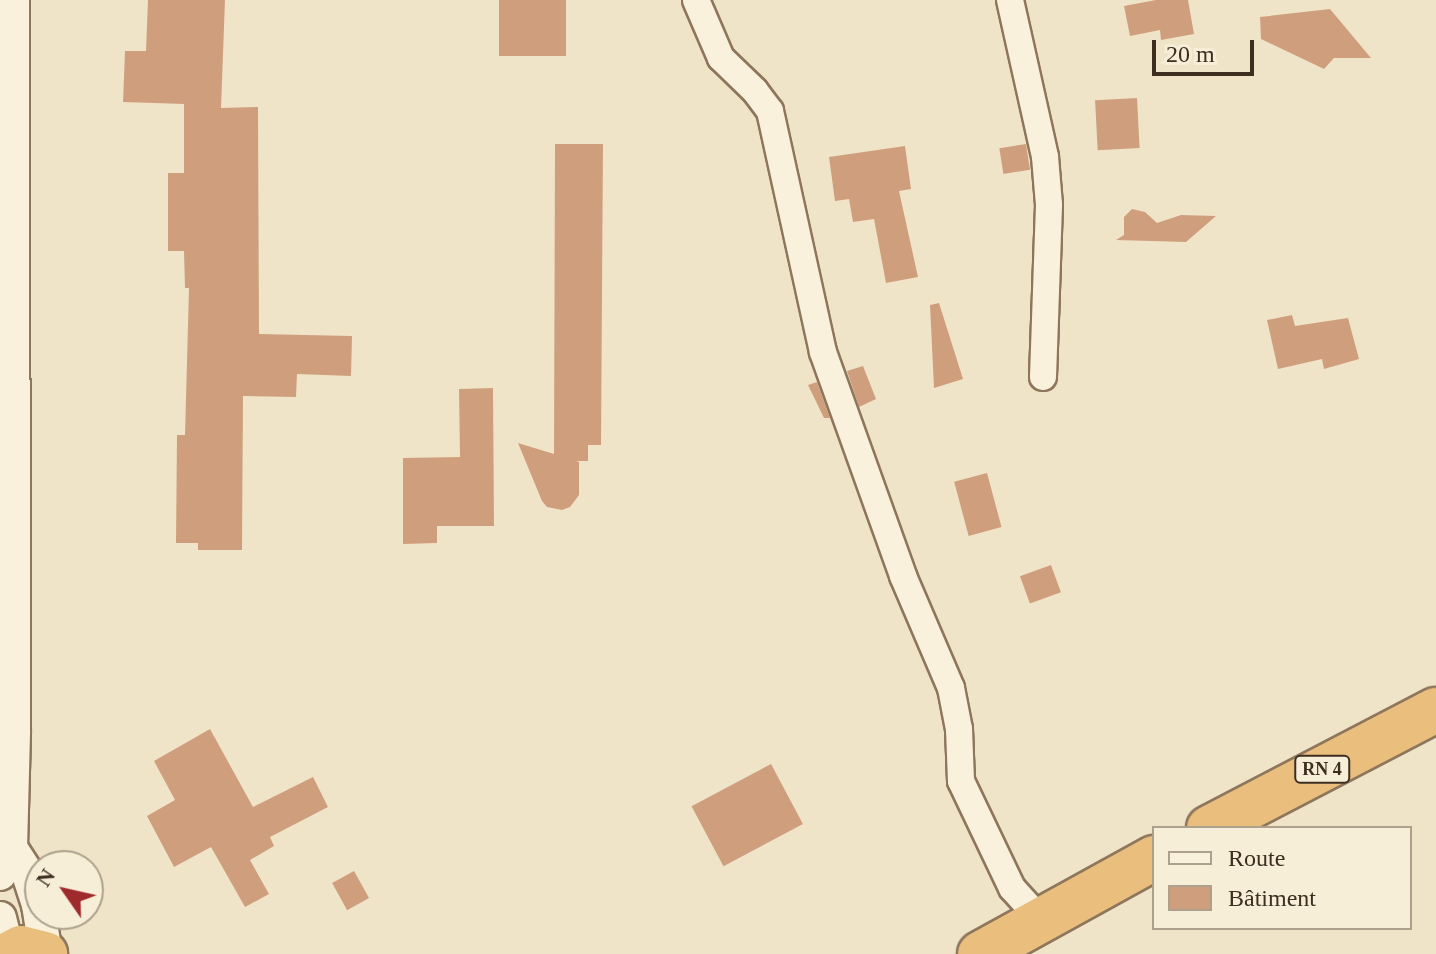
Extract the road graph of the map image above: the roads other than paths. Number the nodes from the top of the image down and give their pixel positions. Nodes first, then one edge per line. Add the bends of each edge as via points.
1 (13, 0) edge
2 (696, 0) edge
3 (1010, 0) edge
4 (1043, 377) dead end
5 (1436, 710) edge
6 (1213, 826) edge
7 (1152, 859) edge
8 (6, 861) edge
9 (0, 918) edge
10 (1041, 920) junction
11 (9, 954) edge
12 (45, 954) edge
13 (980, 954) edge

1 - 8 street
2 - 10 street via 721,58 770,111 823,352 903,576 951,688 961,781 1012,888
3 - 4 street via 1045,157 1049,205
5 - 6 highway, RN 4
7 - 10 highway
8 - 12 street via 28,874
9 - 11 street
10 - 13 highway
11 - 12 highway via 21,948

